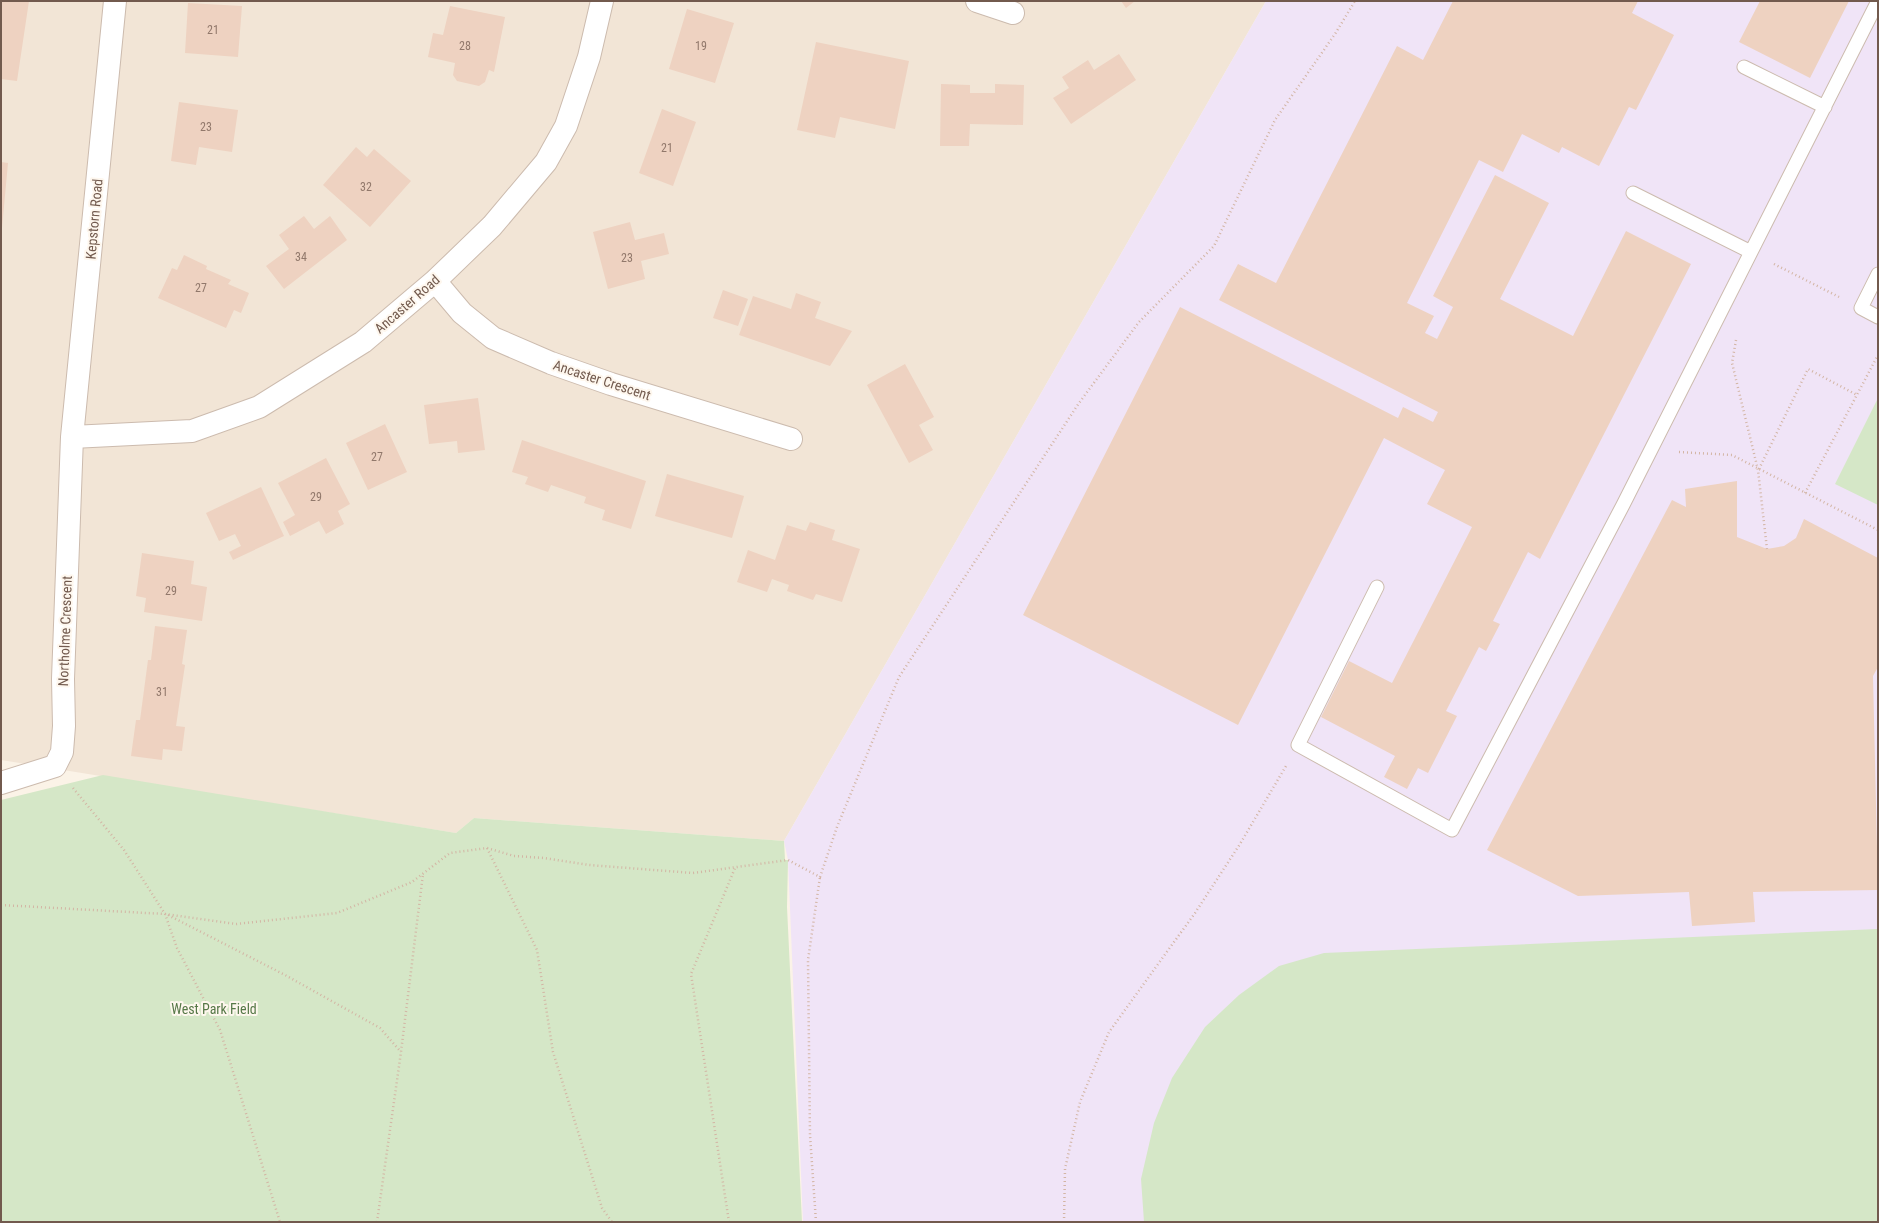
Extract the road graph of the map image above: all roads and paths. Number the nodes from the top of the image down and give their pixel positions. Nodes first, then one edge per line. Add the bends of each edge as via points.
1 (115, 1) edge
2 (602, 1) edge
3 (977, 1) edge
4 (1355, 1) edge
5 (1878, 1) edge
6 (1012, 13) dead end
7 (1744, 67) dead end
8 (1825, 107) junction
9 (1634, 193) dead end
10 (1751, 252) junction
11 (1878, 274) edge
12 (435, 281) junction
13 (1861, 308) junction
14 (1878, 317) edge
15 (1737, 334) dead end
16 (1878, 354) edge
17 (1857, 395) junction
18 (72, 437) junction
19 (790, 439) dead end
20 (1650, 451) junction
21 (1758, 470) junction
22 (1805, 493) junction
23 (1878, 530) edge
24 (1767, 549) dead end
25 (1377, 587) dead end
26 (1298, 745) junction
27 (55, 766) junction
28 (1, 783) edge
29 (487, 848) junction
30 (735, 868) junction
31 (423, 873) junction
32 (820, 877) junction
33 (1, 905) edge
34 (165, 914) junction
35 (401, 1052) junction
36 (280, 1222) edge
37 (377, 1222) edge
38 (612, 1222) edge
39 (729, 1222) edge
40 (816, 1222) edge
41 (1064, 1222) edge

1 - 18 street, Kepstorn Road
2 - 12 street, Ancaster Road via 589,57 566,126 546,162 492,226
3 - 6 street
4 - 32 path via 1275,120 1214,246 1139,322 1084,396 899,677 837,827
5 - 8 lane
7 - 8 lane
8 - 10 lane
9 - 10 lane
10 - 13 path
10 - 20 lane
11 - 13 lane
12 - 18 street, Ancaster Road via 363,342 259,407 192,431
12 - 19 street, Ancaster Crescent via 462,313 493,338 551,363 611,384
13 - 14 lane
15 - 21 path via 1732,363
16 - 17 path
17 - 21 path via 1808,369
17 - 22 path
18 - 27 street, Northolme Crescent via 62,752
20 - 21 path via 1732,455
20 - 26 lane via 1452,830
21 - 22 path
21 - 24 path
22 - 23 path
25 - 26 lane
26 - 41 path via 1240,844 1195,913 1109,1032 1080,1102 1065,1169
27 - 28 street
27 - 34 path via 124,850
29 - 30 path via 514,856 693,874
29 - 31 path via 450,853
29 - 38 path via 537,950 553,1052 602,1208
30 - 32 path via 788,860
30 - 39 path via 691,974
31 - 34 path via 412,882 336,913 236,924
31 - 35 path
32 - 40 path via 808,960 810,1135
33 - 34 path
34 - 35 path via 285,975 380,1028
34 - 36 path via 177,948 220,1030
35 - 37 path

